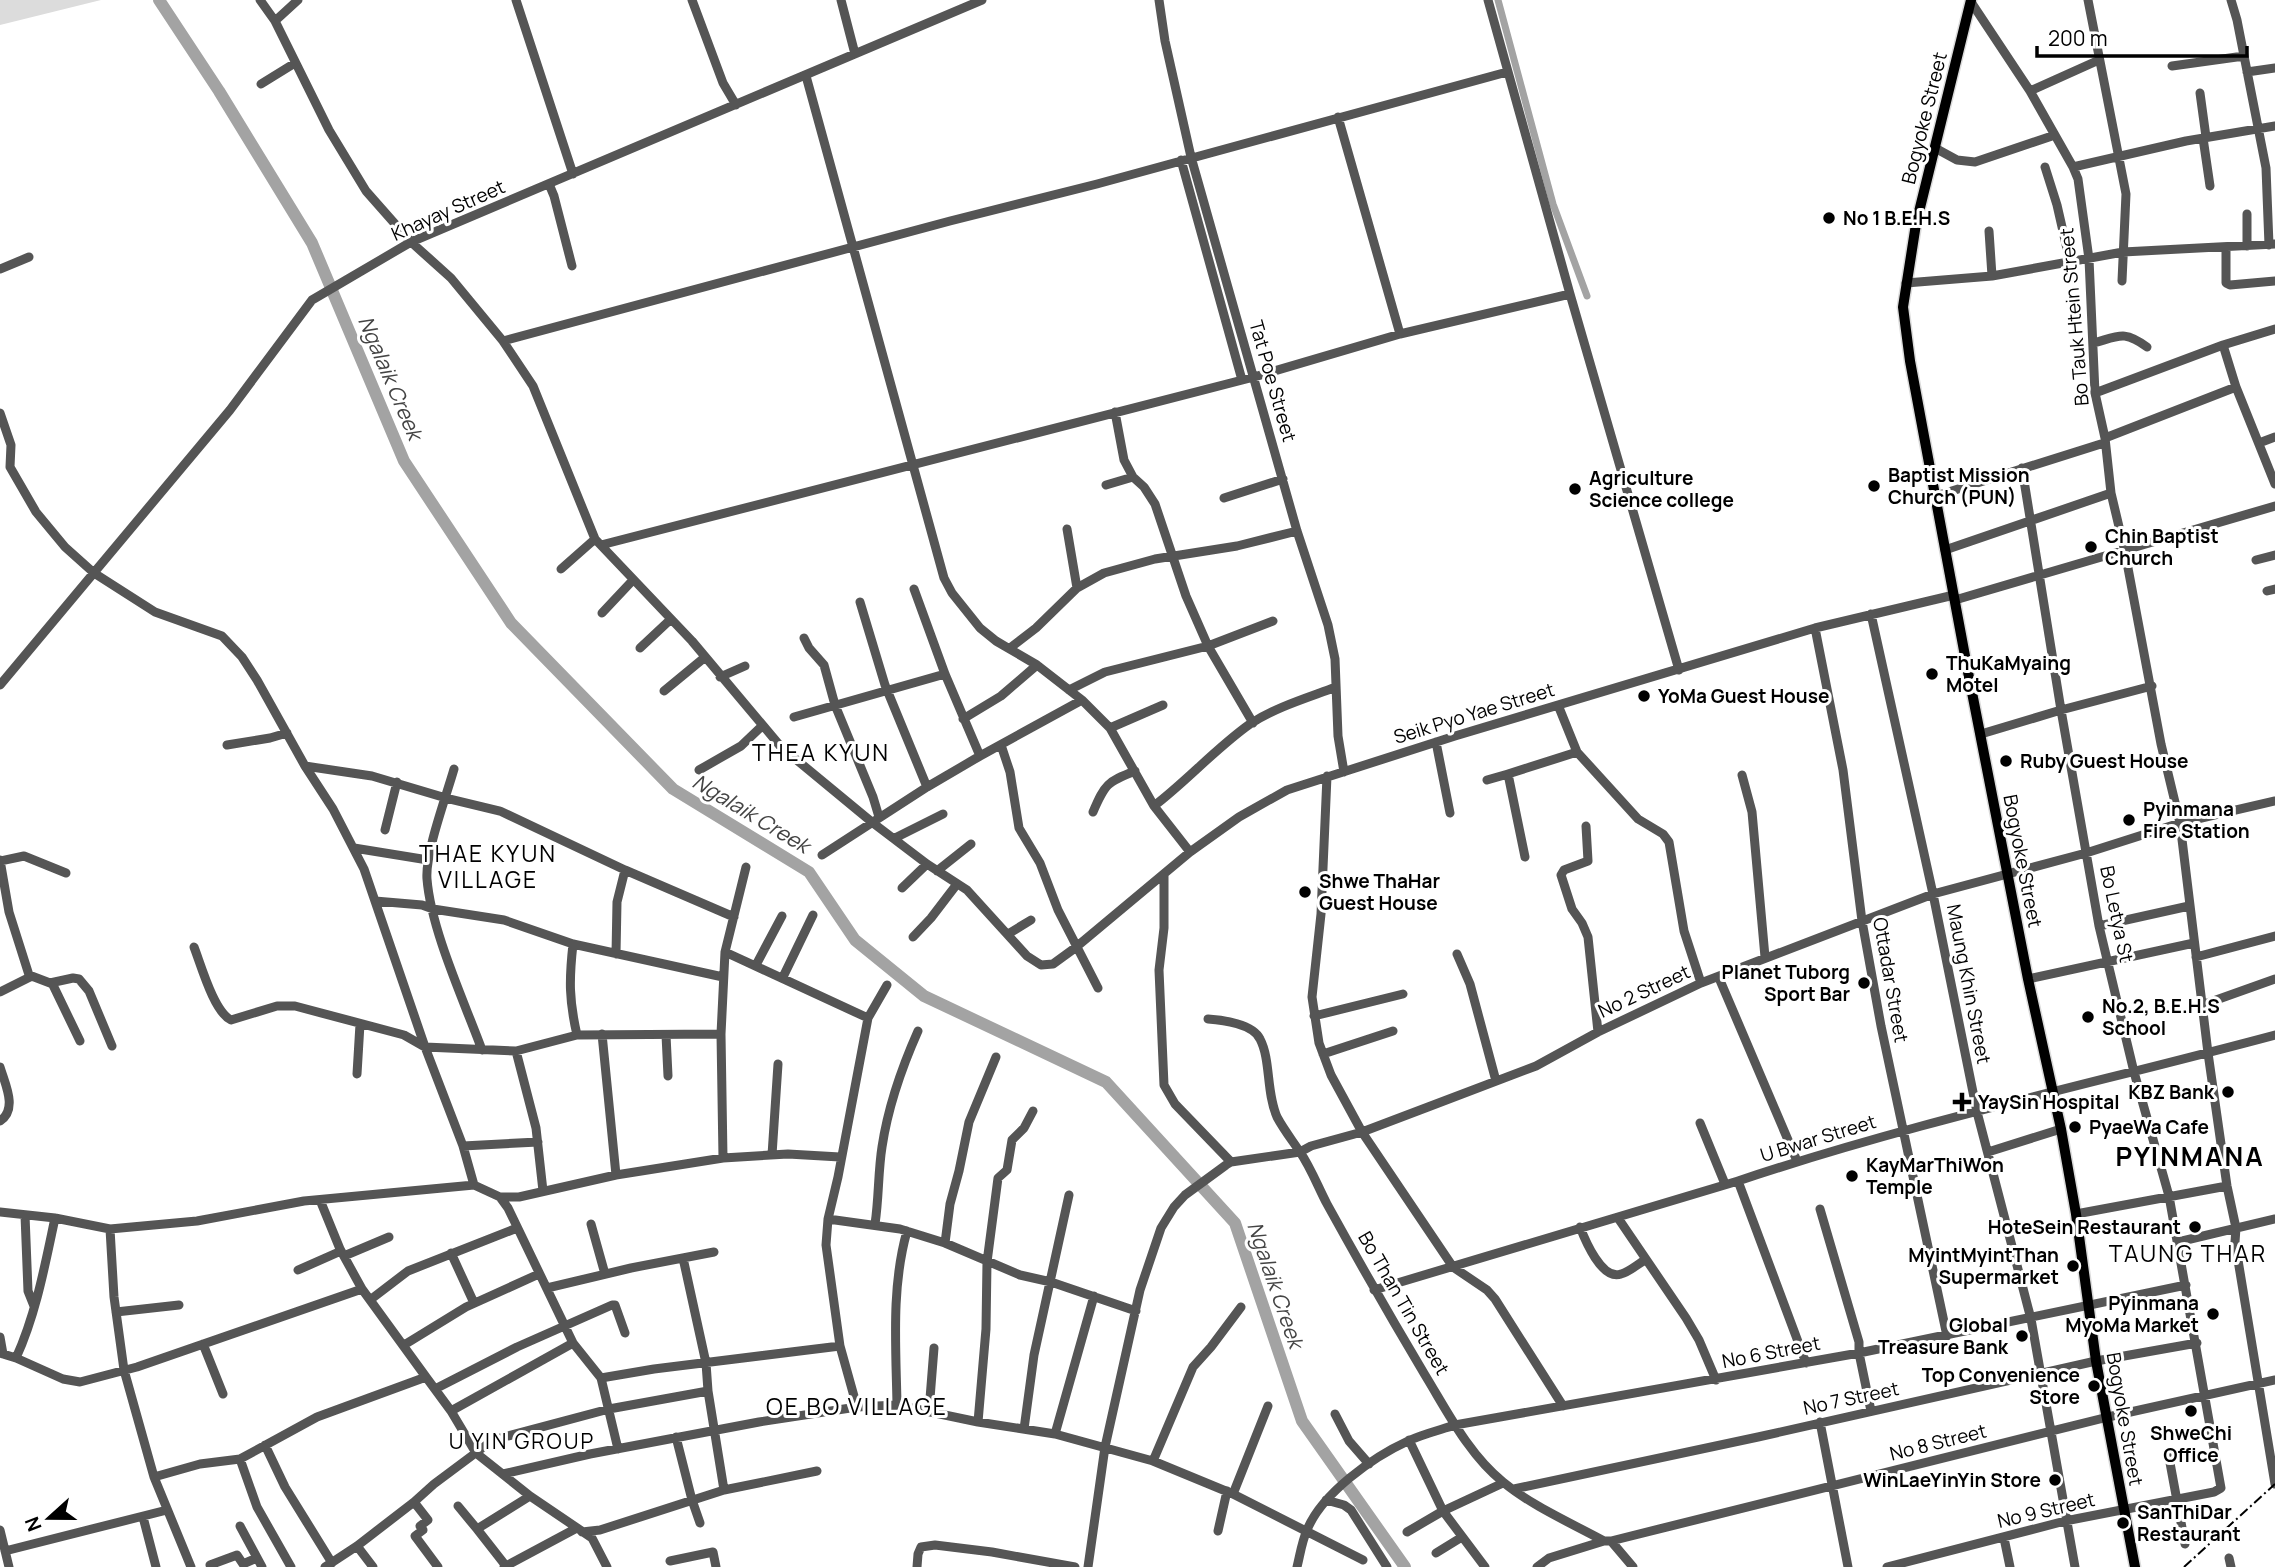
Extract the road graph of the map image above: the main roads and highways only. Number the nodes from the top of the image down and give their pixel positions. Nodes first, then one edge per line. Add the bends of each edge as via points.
1 (1971, 1) edge
2 (2135, 1567) edge

1 - 2 main road, Bogyoke Street via 1916,224 1903,307 1980,734 2061,1129 2096,1362

